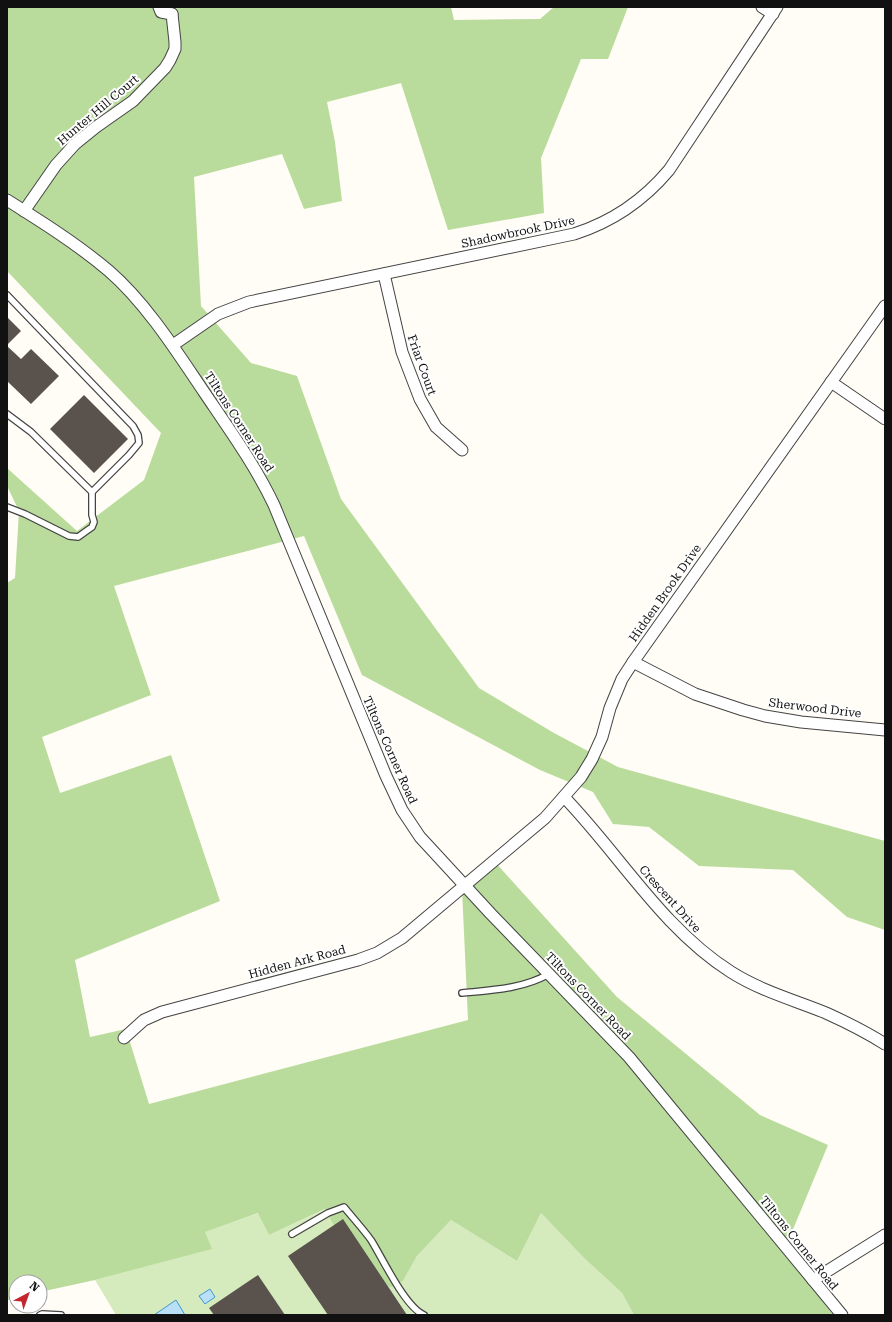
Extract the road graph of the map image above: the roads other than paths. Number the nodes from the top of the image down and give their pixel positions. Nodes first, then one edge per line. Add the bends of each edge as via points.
1 (762, 7) edge
2 (160, 9) edge
3 (176, 10) edge
4 (775, 10) edge
5 (7, 200) edge
6 (24, 211) junction
7 (384, 274) junction
8 (7, 295) edge
9 (885, 306) edge
10 (173, 345) junction
11 (831, 382) junction
12 (7, 414) edge
13 (885, 419) edge
14 (462, 450) dead end
15 (92, 492) junction
16 (7, 508) edge
17 (633, 662) junction
18 (885, 730) edge
19 (564, 797) junction
20 (465, 886) junction
21 (549, 974) junction
22 (462, 993) dead end
23 (124, 1038) dead end
24 (885, 1044) edge
25 (292, 1234) dead end
26 (885, 1235) edge
27 (813, 1280) junction
28 (41, 1314) edge
29 (61, 1315) edge
30 (424, 1315) edge
31 (842, 1315) edge

1 - 4 street
2 - 3 street, Hunter Hill Court
3 - 6 street, Hunter Hill Court via 174,49 165,68 133,101 75,144 56,165
4 - 7 street, Shadowbrook Drive via 669,170 648,193 624,211 601,224 574,234
5 - 6 street, Tiltons Corner Road
6 - 10 street, Tiltons Corner Road via 84,251 110,272
7 - 10 street, Shadowbrook Drive via 233,307 200,325
7 - 14 street, Friar Court via 402,352 420,399 436,427
8 - 15 lane via 138,435 138,443 129,456
9 - 11 street, Hidden Brook Drive
10 - 20 street, Tiltons Corner Road via 264,485 402,810 420,837
11 - 13 street
11 - 17 street, Hidden Brook Drive
12 - 15 lane via 31,432
15 - 16 lane via 94,522 78,538
17 - 18 street, Sherwood Drive via 696,694 765,716
17 - 19 street, Hidden Brook Drive via 622,679 592,759
19 - 20 street, Hidden Brook Drive via 545,818
19 - 24 street, Crescent Drive via 660,910 709,957 762,989 826,1013
20 - 21 street, Tiltons Corner Road
20 - 23 street, Hidden Ark Road via 402,938 377,953 162,1012 144,1020
21 - 22 lane via 524,985
21 - 27 street, Tiltons Corner Road via 629,1057
25 - 30 lane via 328,1213 344,1207 371,1240 400,1290 418,1312
26 - 27 street
27 - 31 street, Tiltons Corner Road
28 - 29 lane

